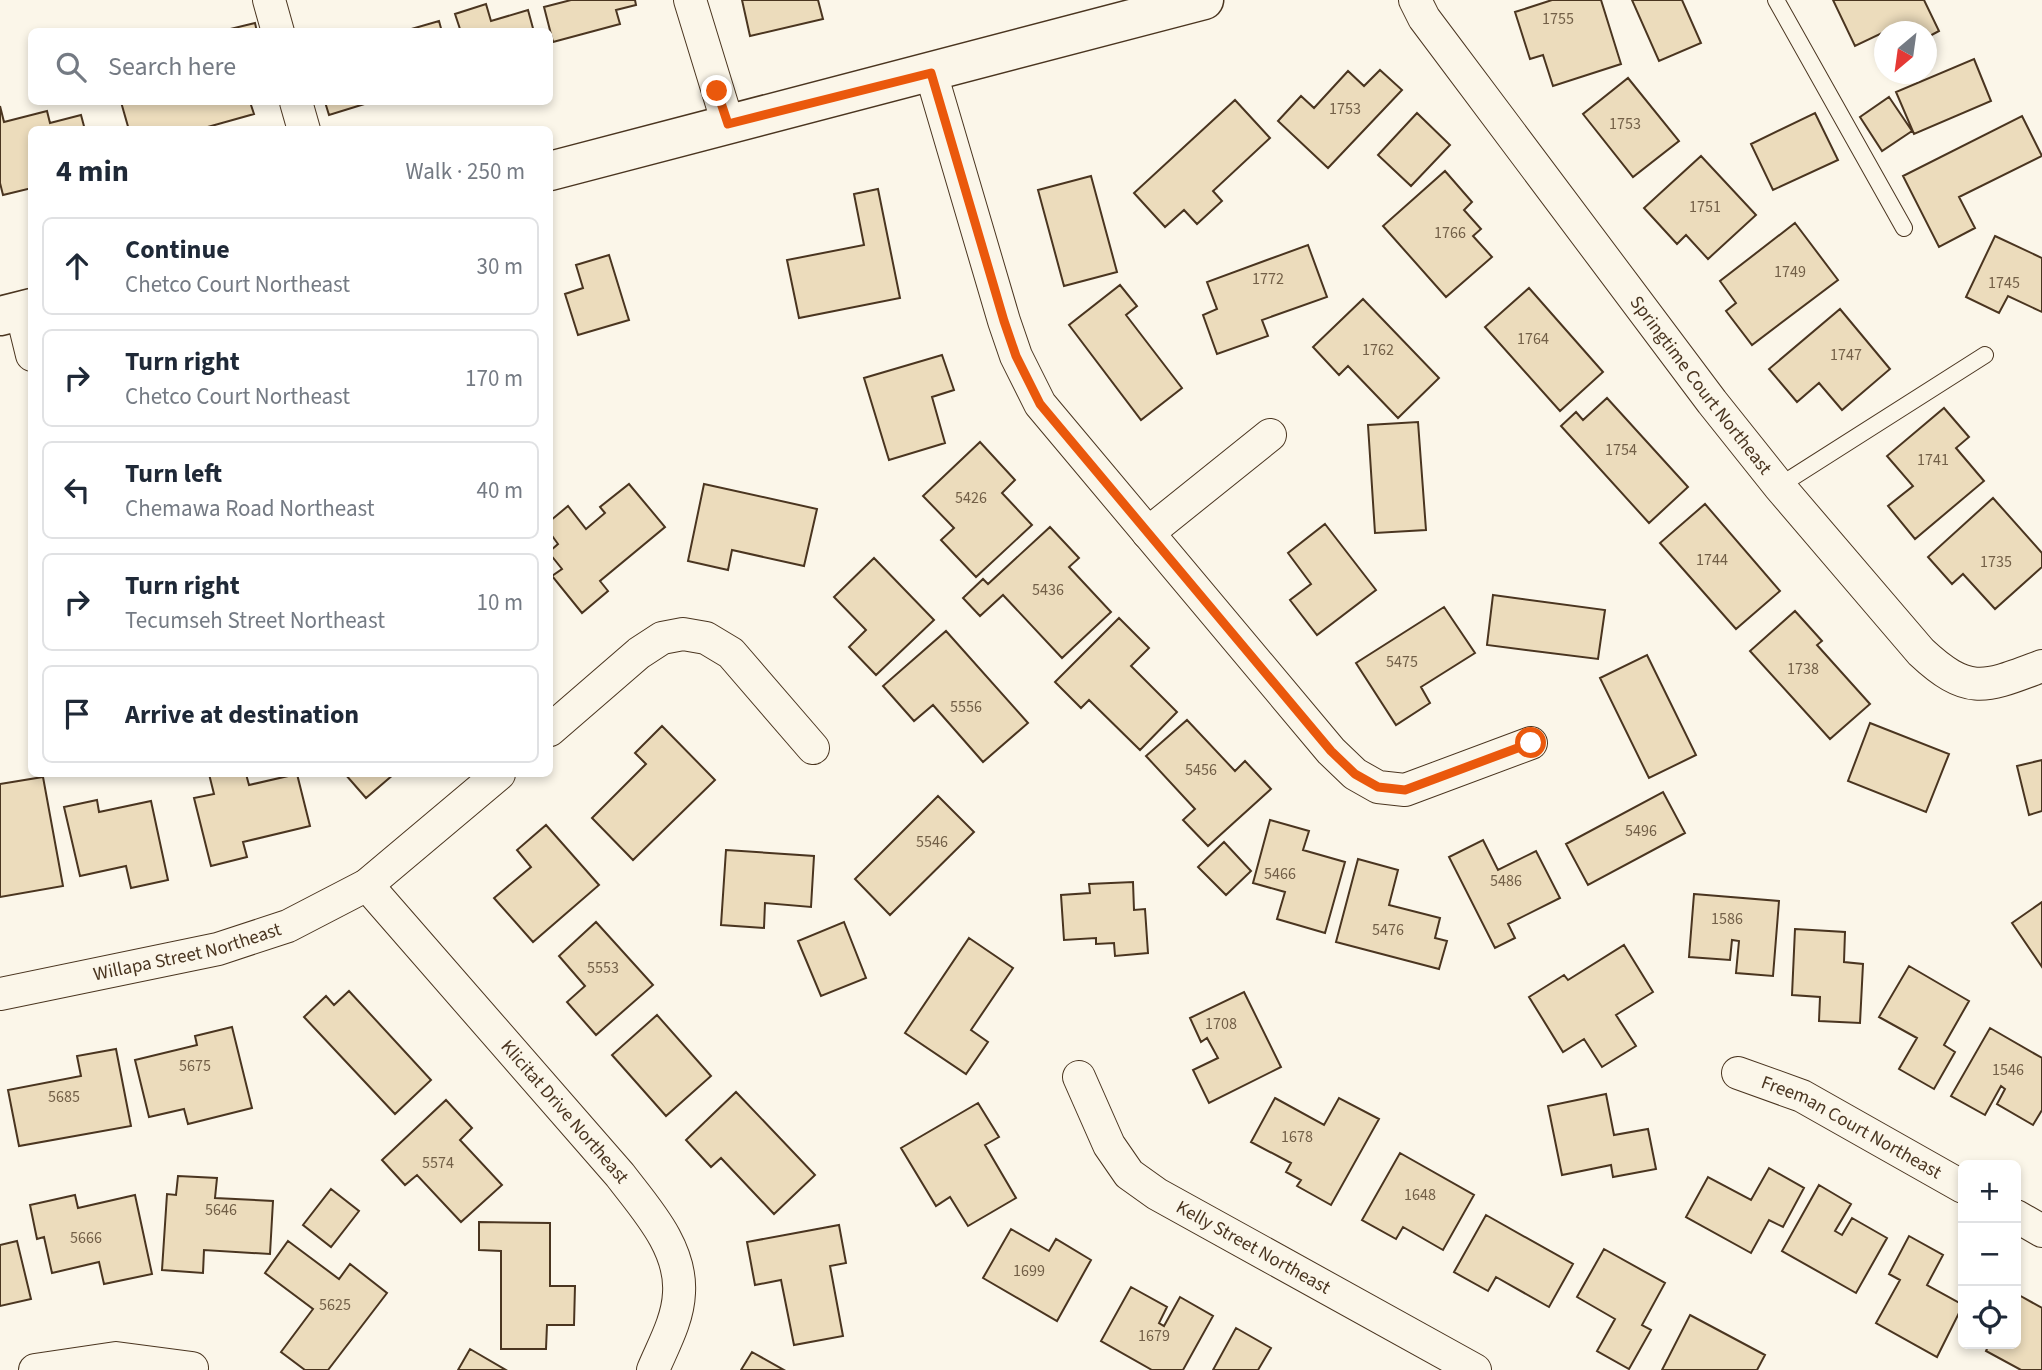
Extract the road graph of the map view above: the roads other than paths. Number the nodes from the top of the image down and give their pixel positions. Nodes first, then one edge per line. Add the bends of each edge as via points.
1 (269, 0) edge
2 (690, 0) edge
3 (1204, 0) edge
4 (1415, 0) edge
5 (1776, 0) edge
6 (277, 28) edge
7 (931, 73) junction
8 (297, 105) edge
9 (728, 124) junction
10 (303, 126) edge
11 (553, 170) edge
12 (1904, 228) dead end
13 (18, 311) edge
14 (28, 342) edge
15 (1985, 355) dead end
16 (1270, 435) dead end
17 (1779, 486) junction
18 (1148, 533) junction
19 (2042, 666) edge
20 (553, 727) edge
21 (1531, 743) dead end
22 (813, 748) dead end
23 (495, 777) edge
24 (367, 885) junction
25 (0, 993) edge
26 (1738, 1073) dead end
27 (1079, 1077) dead end
28 (1958, 1184) edge
29 (2021, 1219) edge
30 (2042, 1231) edge
31 (192, 1368) edge
32 (35, 1370) edge
33 (653, 1370) edge
34 (1475, 1370) edge

1 - 6 street
2 - 9 street
3 - 7 main road
4 - 17 street, Springtime Court Northeast via 1424,19
5 - 12 lane
7 - 9 main road
7 - 18 street via 1016,356 1040,404
8 - 10 street
9 - 11 main road
13 - 14 street
15 - 17 lane
16 - 18 street
17 - 19 street, Springtime Court Northeast via 1942,672 1962,682 1992,684
18 - 21 street via 1331,751 1355,774 1378,787 1405,790
20 - 22 street via 639,653 662,638 682,634 706,638 731,653
23 - 24 street, Willapa Street Northeast
24 - 25 street, Willapa Street Northeast via 288,926 218,950
24 - 33 street, Klicitat Drive Northeast via 657,1223 675,1260 679,1293 670,1331
26 - 28 street, Freeman Court Northeast via 1802,1096
27 - 34 street, Kelly Street Northeast via 1109,1145 1129,1174 1157,1194
29 - 30 street
31 - 32 street via 116,1358

